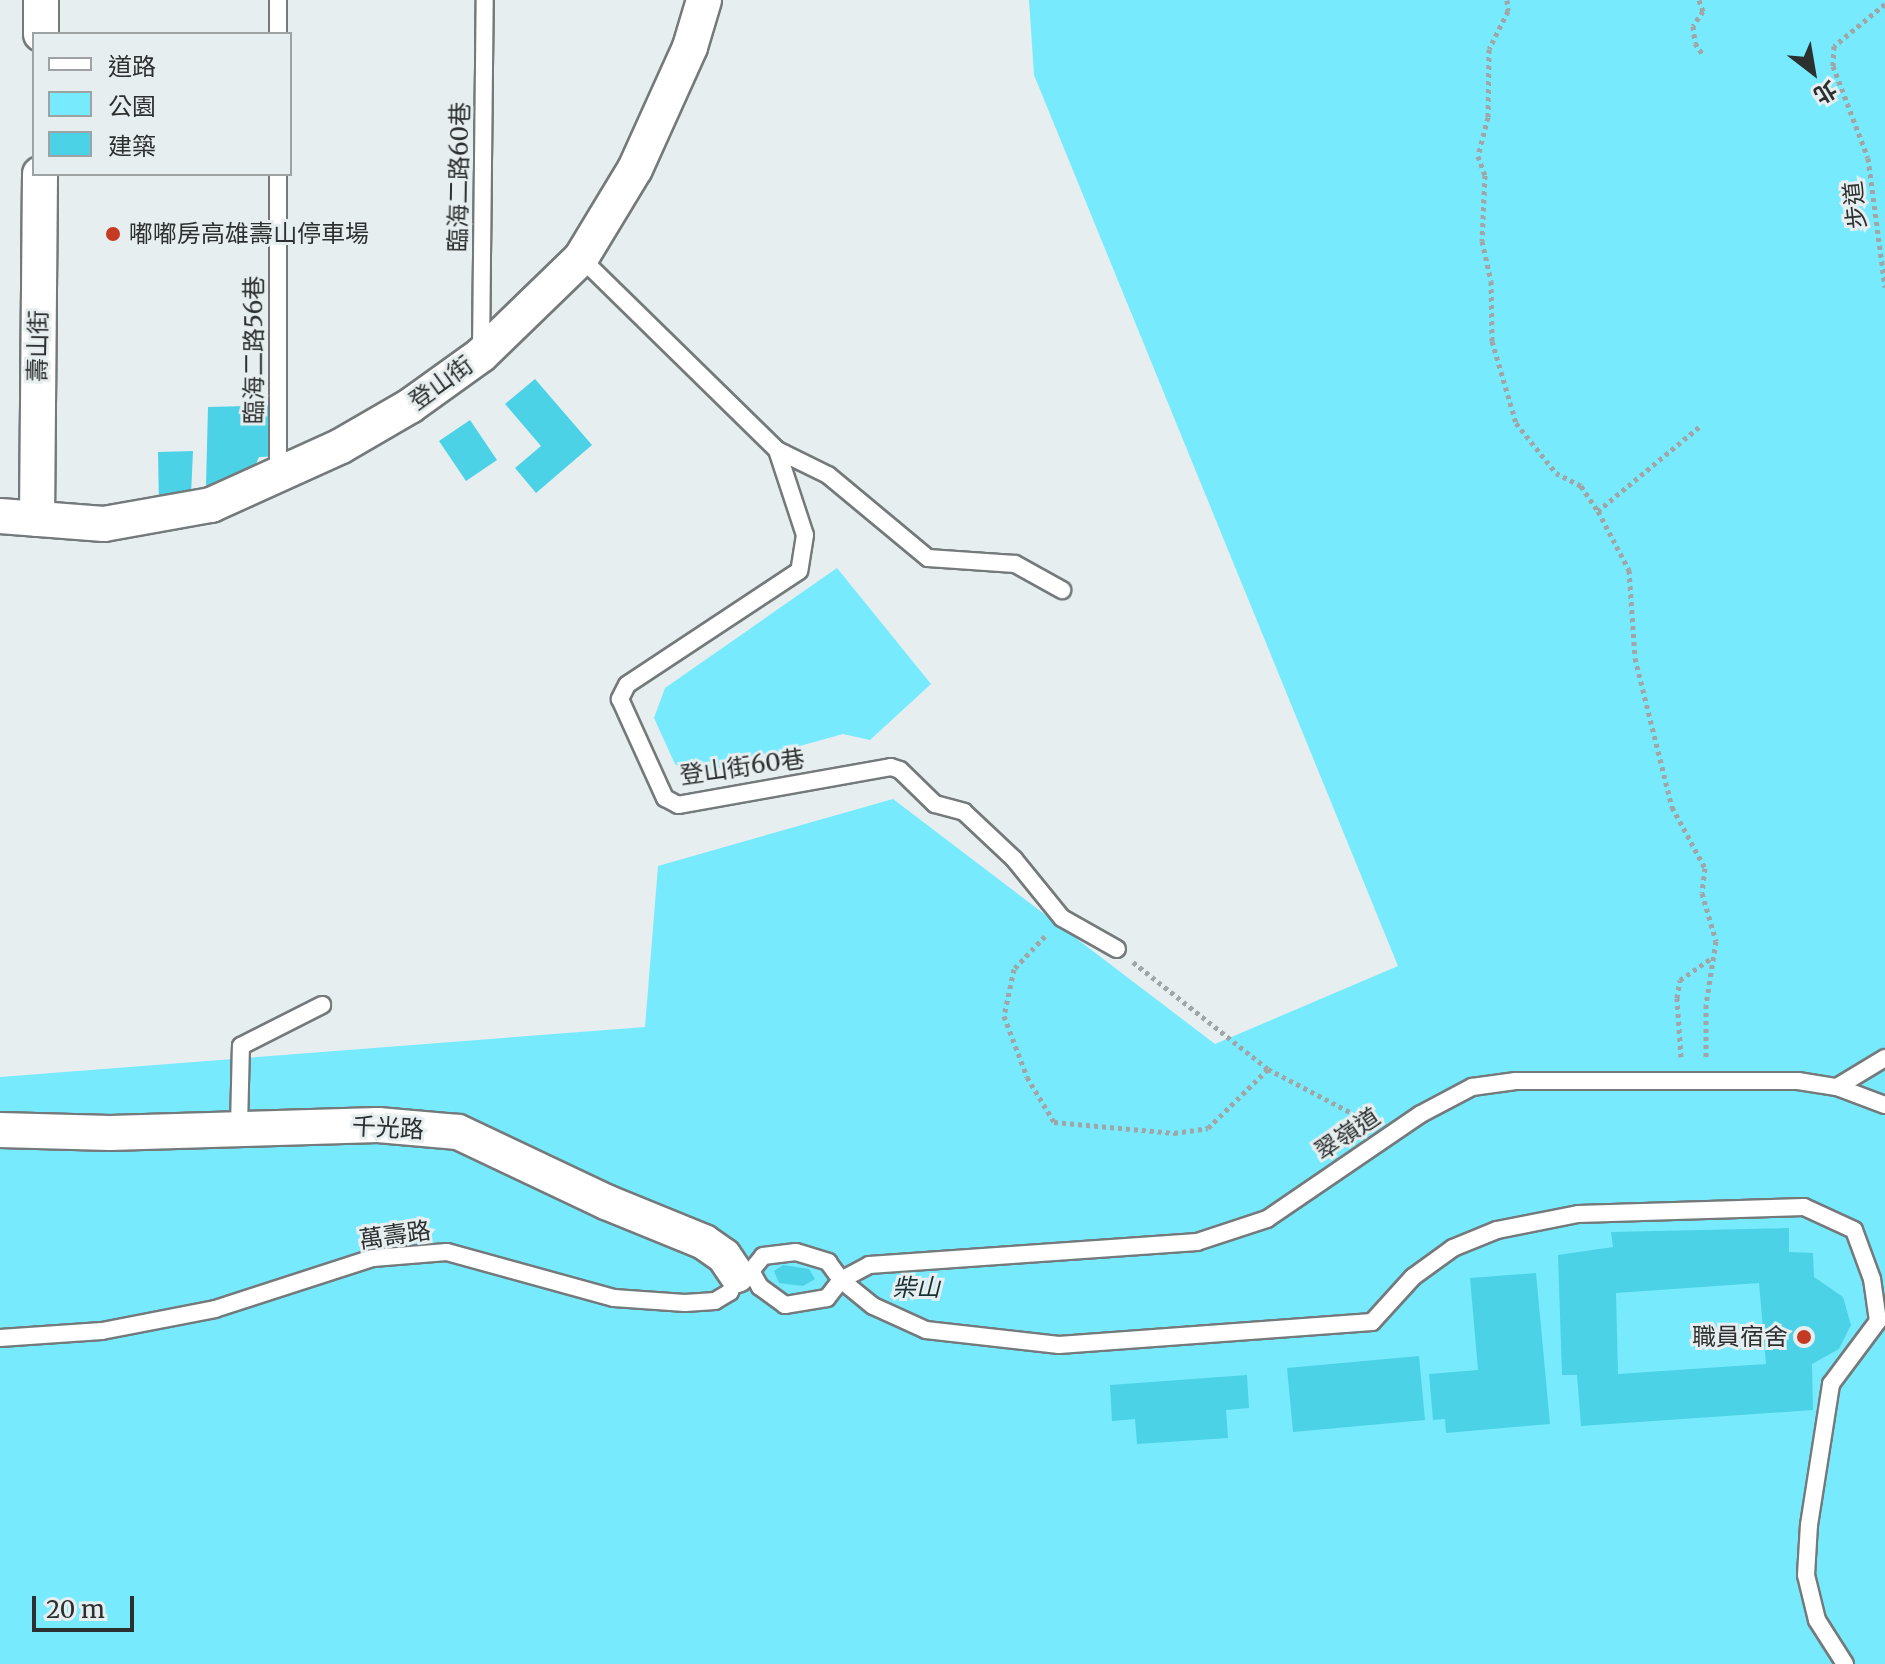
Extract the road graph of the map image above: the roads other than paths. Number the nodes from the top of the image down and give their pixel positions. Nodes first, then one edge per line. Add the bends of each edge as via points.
1 (41, 0) edge
2 (278, 0) edge
3 (485, 0) edge
4 (704, 0) edge
5 (41, 32) edge
6 (278, 32) edge
7 (40, 176) edge
8 (278, 176) edge
9 (581, 258) junction
10 (481, 355) junction
11 (777, 450) junction
12 (278, 478) junction
13 (0, 516) edge
14 (37, 519) junction
15 (1062, 590) dead end
16 (1117, 949) road end
17 (322, 1005) dead end
18 (1885, 1058) edge
19 (1837, 1087) junction
20 (1885, 1105) edge
21 (239, 1126) junction
22 (0, 1130) edge
23 (744, 1273) junction
24 (841, 1280) junction
25 (0, 1338) edge
26 (1845, 1664) edge

1 - 5 street
2 - 6 lane
3 - 10 lane, 臨海二路60巷
4 - 9 street, 登山街 via 690,47 635,169
7 - 14 street, 壽山街
8 - 12 lane, 臨海二路56巷
9 - 10 street, 登山街
9 - 11 lane, 登山街60巷
10 - 12 street, 登山街 via 410,406
11 - 15 lane, 登山街60巷 via 828,475 928,558 1015,564
11 - 16 lane, 登山街60巷 via 805,535 799,571 627,685 620,699 665,798 678,805 891,767 935,804 964,812 1014,859 1062,918
12 - 14 street, 登山街 via 177,515 104,524
13 - 14 street, 登山街
17 - 21 lane via 241,1046
18 - 19 lane
19 - 20 lane, 翠嶺道
19 - 24 lane, 翠嶺道 via 1707,1078 1516,1081 1472,1087 1391,1133 1267,1219 1197,1242 869,1265
21 - 22 street, 千光路 via 110,1133
21 - 23 street, 千光路 via 378,1125 458,1132 704,1242
23 - 24 lane, 萬壽路 via 763,1256 796,1252 828,1262
23 - 24 lane, 翠嶺道 via 785,1305 827,1298
23 - 25 lane, 萬壽路 via 715,1301 685,1303 614,1298 447,1252 373,1258 215,1309 102,1331
24 - 26 lane, 萬壽路 via 873,1306 926,1330 1059,1345 1372,1322 1413,1277 1453,1248 1497,1230 1578,1214 1804,1207 1854,1230 1872,1279 1878,1321 1831,1384 1809,1525 1806,1575 1817,1620

